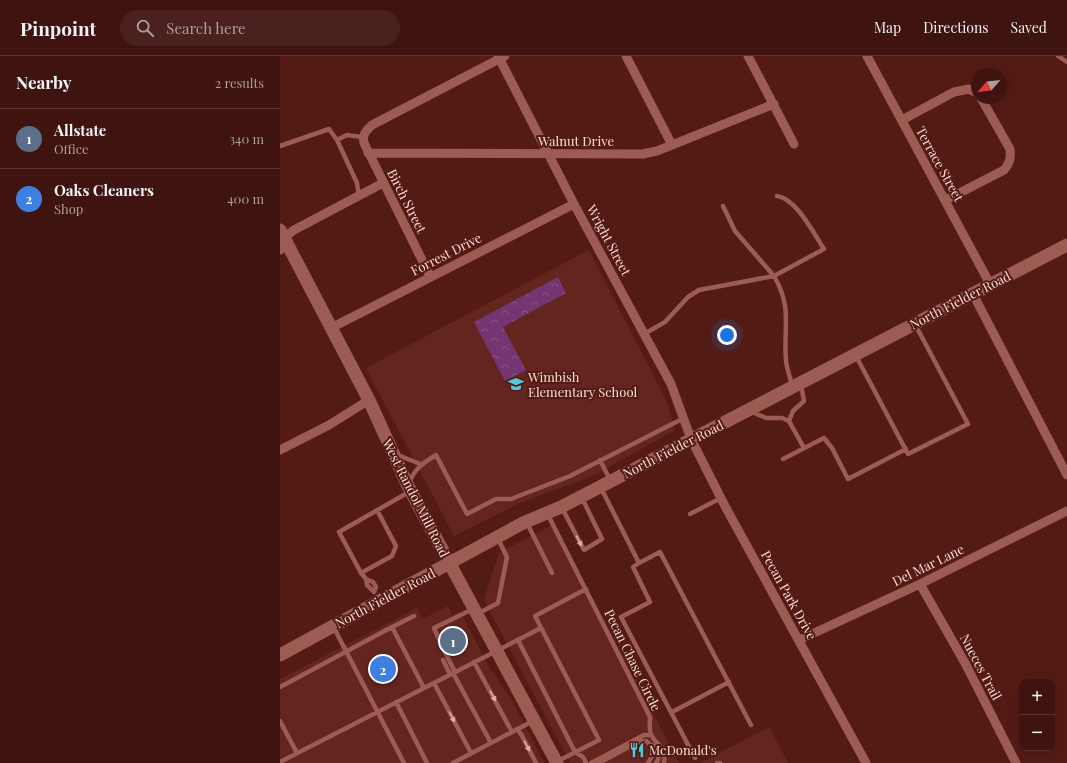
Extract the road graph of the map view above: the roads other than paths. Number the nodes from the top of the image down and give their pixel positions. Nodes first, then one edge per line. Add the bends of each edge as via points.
1 (626, 56) edge
2 (748, 56) edge
3 (867, 56) edge
4 (1058, 56) edge
5 (501, 57) edge
6 (1067, 62) edge
7 (971, 90) edge
8 (774, 104) junction
9 (984, 104) edge
10 (902, 120) junction
11 (362, 137) junction
12 (337, 140) junction
13 (794, 144) dead end
14 (672, 145) junction
15 (280, 146) edge
16 (368, 153) junction
17 (550, 155) junction
18 (383, 183) junction
19 (359, 196) junction
20 (777, 196) dead end
21 (946, 200) junction
22 (574, 204) junction
23 (723, 206) dead end
24 (281, 239) edge
25 (1067, 245) edge
26 (430, 276) junction
27 (774, 276) junction
28 (990, 284) junction
29 (973, 294) junction
30 (915, 324) junction
31 (331, 328) junction
32 (644, 334) junction
33 (855, 355) junction
34 (797, 384) junction
35 (369, 400) junction
36 (748, 410) junction
37 (684, 418) junction
38 (790, 421) junction
39 (691, 439) junction
40 (804, 448) junction
41 (906, 449) junction
42 (280, 450) edge
43 (392, 452) junction
44 (783, 459) dead end
45 (600, 460) junction
46 (420, 464) junction
47 (1067, 475) edge
48 (605, 484) junction
49 (409, 489) junction
50 (580, 496) junction
51 (721, 498) junction
52 (561, 507) junction
53 (377, 510) junction
54 (1067, 511) edge
55 (547, 514) junction
56 (690, 514) dead end
57 (526, 522) junction
58 (497, 537) junction
59 (449, 563) junction
60 (639, 563) junction
61 (362, 573) junction
62 (552, 573) dead end
63 (920, 584) junction
64 (586, 589) junction
65 (377, 596) junction
66 (476, 611) junction
67 (414, 616) dead end
68 (334, 626) junction
69 (392, 627) junction
70 (541, 628) junction
71 (518, 640) junction
72 (799, 640) junction
73 (440, 642) dead end
74 (497, 650) junction
75 (347, 651) junction
76 (445, 652) dead end
77 (280, 656) edge
78 (443, 660) dead end
79 (474, 662) junction
80 (453, 673) junction
81 (729, 682) junction
82 (434, 683) junction
83 (280, 687) edge
84 (424, 688) junction
85 (396, 702) junction
86 (378, 712) junction
87 (672, 712) junction
88 (535, 720) junction
89 (280, 721) edge
90 (751, 725) dead end
91 (514, 731) junction
92 (651, 734) junction
93 (491, 743) junction
94 (652, 744) junction
95 (575, 752) junction
96 (297, 753) junction
97 (472, 753) junction
98 (695, 758) dead end
99 (280, 762) edge
100 (557, 762) edge
101 (404, 763) edge
102 (427, 763) edge
103 (453, 763) edge
104 (536, 763) edge
105 (586, 763) edge
106 (591, 763) edge
107 (599, 763) edge
108 (648, 763) edge
109 (656, 763) edge
110 (664, 763) edge
111 (866, 763) edge
112 (1016, 763) edge

1 - 14 street
2 - 8 street
3 - 10 street, Terrace Street
4 - 6 lane
5 - 11 street via 372,124
5 - 17 street, Wright Street
7 - 10 street via 954,92
8 - 13 street
8 - 14 street, Walnut Drive
9 - 21 street via 1010,149 1009,164 1004,170
10 - 21 street, Terrace Street
11 - 12 lane via 347,135
11 - 16 street, Birch Street
12 - 15 lane via 329,129
12 - 19 lane via 357,183
14 - 17 street, Walnut Drive via 644,154
16 - 17 street, Walnut Drive
16 - 18 street, Birch Street
17 - 22 street, Wright Street
18 - 19 street
18 - 26 street, Birch Street
19 - 24 street
20 - 27 lane via 784,197 801,214 824,249
21 - 28 street, Terrace Street
22 - 26 street, Forrest Drive
22 - 32 street, Wright Street
23 - 27 lane via 735,231
24 - 31 main road, West Randol Mill Road
25 - 28 main road, North Fielder Road
26 - 31 street, Forrest Drive
27 - 32 lane via 699,290 688,297 665,322
27 - 34 lane via 785,302 788,322 786,363
28 - 29 main road, North Fielder Road
29 - 30 main road, North Fielder Road
29 - 47 street
30 - 33 main road, North Fielder Road
30 - 41 lane via 968,424 908,454
31 - 35 main road, West Randol Mill Road
32 - 37 street, Wright Street via 671,384
33 - 34 main road, North Fielder Road
33 - 41 lane
34 - 36 main road, North Fielder Road
34 - 38 lane via 804,402 790,415
35 - 42 street via 329,425
35 - 43 main road, West Randol Mill Road
36 - 38 lane via 766,418
36 - 39 main road, North Fielder Road
37 - 39 street, Wright Street
37 - 45 lane
38 - 40 lane
39 - 48 main road, North Fielder Road
39 - 51 street, Pecan Park Drive
40 - 41 lane via 824,438 848,479
40 - 44 lane
43 - 46 lane
43 - 49 main road, West Randol Mill Road
45 - 46 lane via 570,476 511,499 496,499 467,514 436,456
45 - 48 lane, Pecan Chase Circle
46 - 49 lane via 412,474
48 - 50 main road, North Fielder Road
48 - 60 lane, Pecan Chase Circle
49 - 53 lane
49 - 59 main road, West Randol Mill Road
50 - 52 main road, North Fielder Road
52 -> 50 lane via 584,550 602,539
51 - 56 lane
51 - 72 street, Pecan Park Drive
52 - 55 main road, North Fielder Road
53 - 61 lane via 396,546 392,556
53 - 61 lane via 339,532
54 - 63 street, Del Mar Lane
55 - 57 main road, North Fielder Road
55 - 64 lane, Pecan Chase Circle
57 - 58 main road, North Fielder Road
57 - 62 lane
58 - 59 main road, North Fielder Road
58 - 66 lane via 507,557 498,603
59 - 65 main road, North Fielder Road
59 - 66 main road, West Randol Mill Road
60 - 81 lane via 660,552
60 - 87 lane, Pecan Chase Circle via 633,567 650,602 621,617
61 - 65 lane via 367,586
63 - 72 street, Del Mar Lane
63 - 112 street, Nueces Trail via 965,663
64 - 70 lane via 535,616
64 - 92 lane, Pecan Chase Circle via 650,717
65 - 68 main road, North Fielder Road
66 - 73 lane via 434,628
66 - 74 main road, West Randol Mill Road
67 - 69 lane
68 - 75 lane
68 - 77 main road, North Fielder Road
69 - 75 lane
69 - 84 lane
70 - 71 lane
70 - 95 lane via 599,740
71 - 74 lane
71 - 95 lane
72 - 111 street, Pecan Park Drive
74 - 79 lane
74 - 88 main road, West Randol Mill Road
75 - 83 lane
75 - 86 lane
76 - 80 lane
78 - 80 lane
79 - 80 lane
79 -> 91 lane
80 - 82 lane
80 - 93 lane
81 - 87 lane, Pecan Chase Circle
81 - 90 lane
82 - 84 lane
82 -> 97 lane
84 - 85 lane
85 - 86 lane
85 - 102 lane
86 - 96 lane
86 - 101 lane
87 - 98 lane, Pecan Chase Circle
88 - 91 lane
88 - 100 main road, West Randol Mill Road
89 - 96 lane
91 - 93 lane
91 -> 104 lane via 521,734
92 - 106 lane via 644,735
92 - 110 lane, Pecan Chase Circle via 661,745
93 - 97 lane
94 - 107 lane via 640,741
94 - 108 lane via 653,754
94 - 109 lane via 658,748 659,759
95 - 100 lane
95 - 105 lane via 583,757
96 - 99 lane
97 - 103 lane

